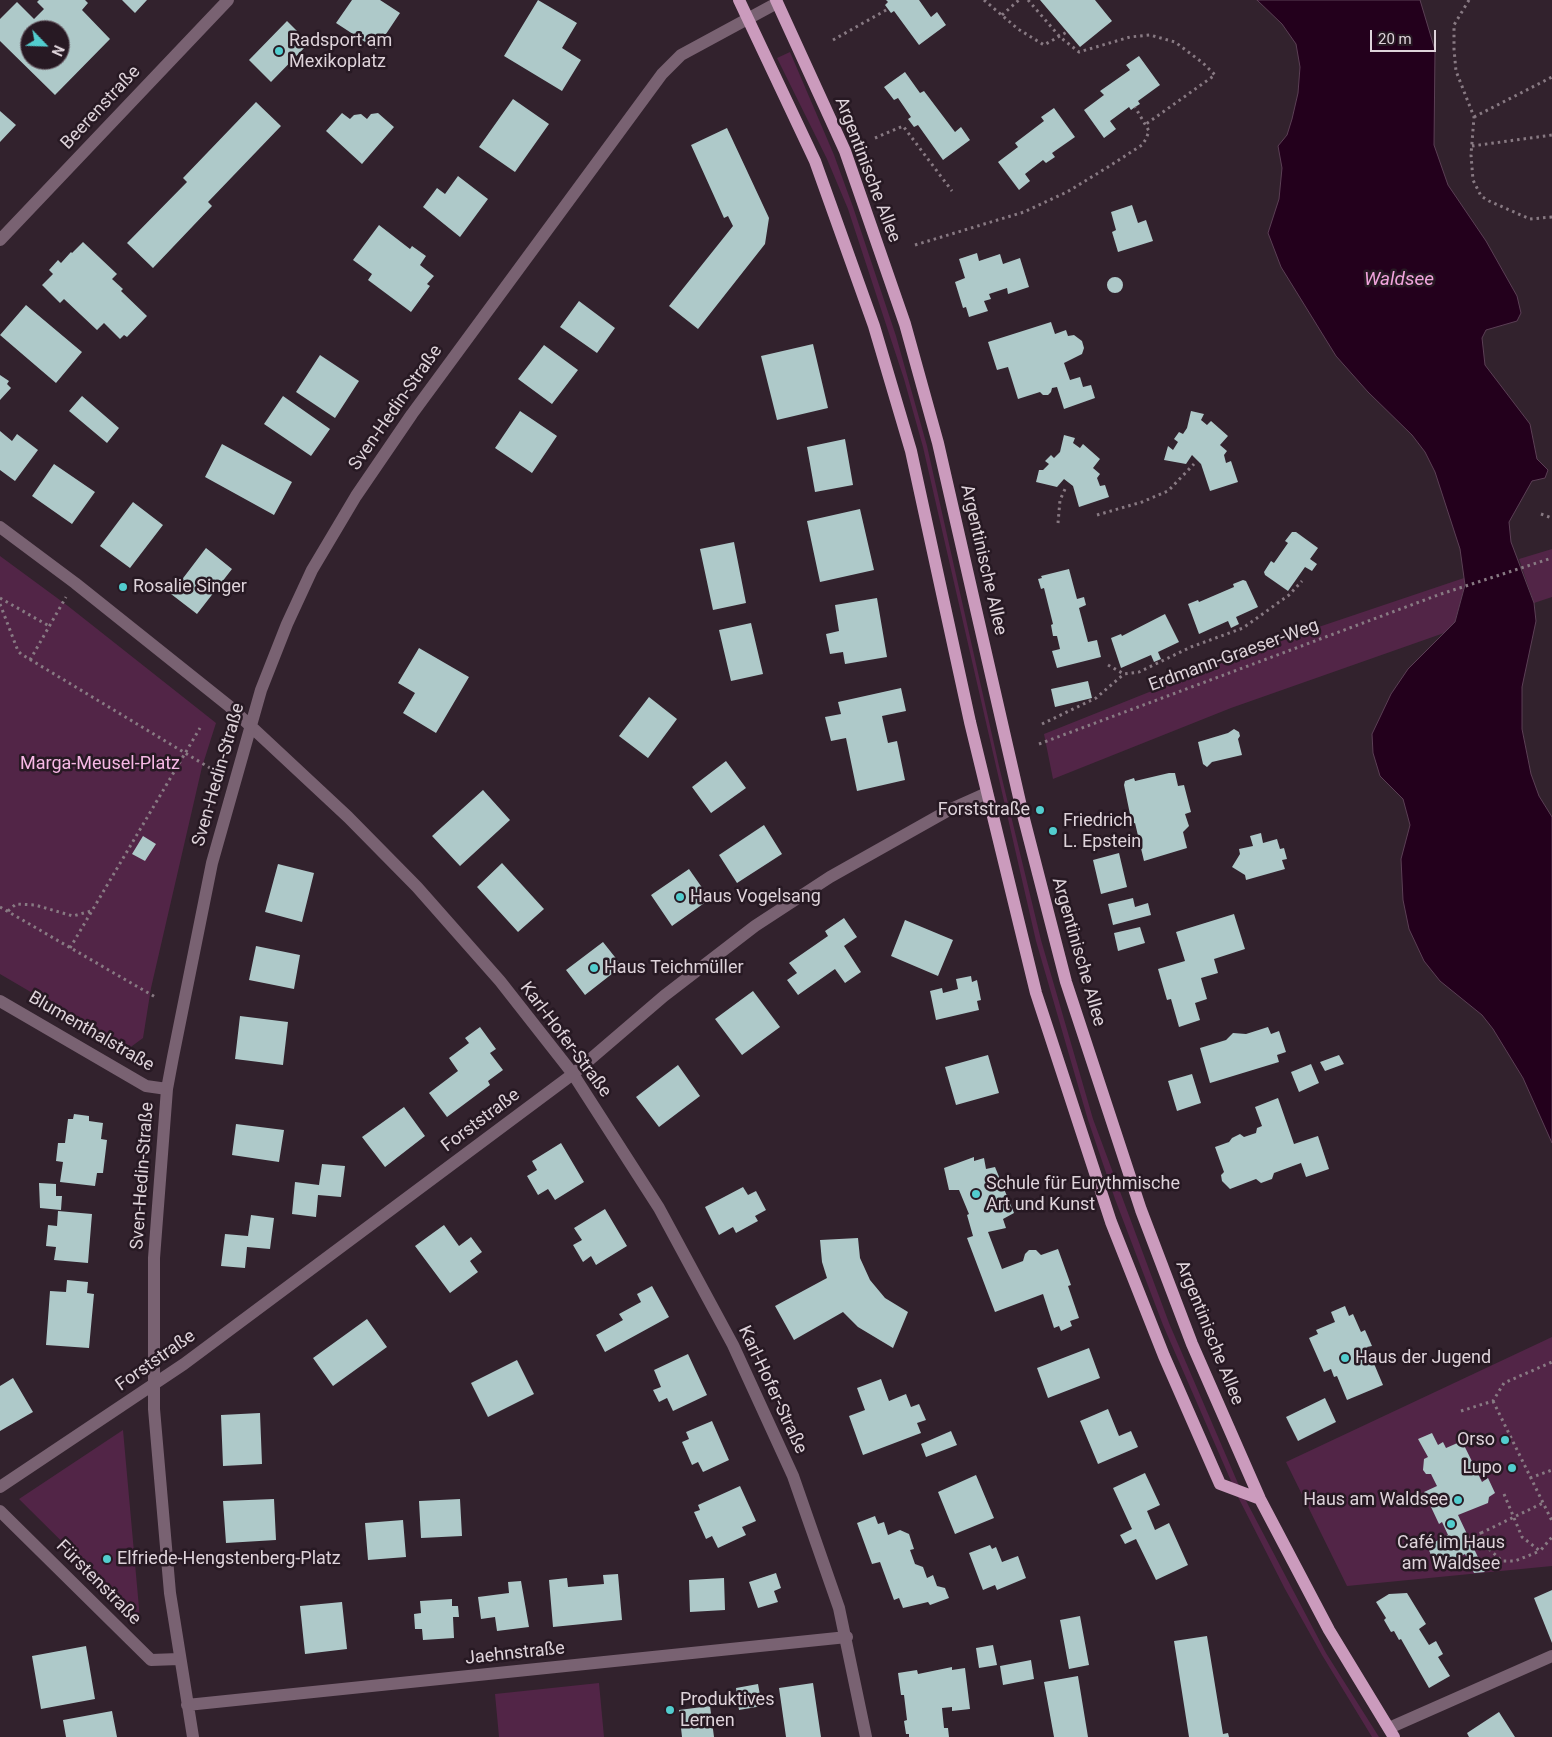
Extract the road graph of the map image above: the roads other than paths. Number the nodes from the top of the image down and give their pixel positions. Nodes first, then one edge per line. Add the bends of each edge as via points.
1 (228, 0) edge
2 (739, 0) edge
3 (776, 1) edge
4 (748, 18) junction
5 (0, 240) edge
6 (0, 527) edge
7 (250, 726) junction
8 (987, 793) junction
9 (0, 1001) edge
10 (573, 1074) junction
11 (167, 1089) junction
12 (153, 1386) junction
13 (0, 1487) edge
14 (1260, 1499) junction
15 (0, 1511) edge
16 (847, 1637) junction
17 (1552, 1656) edge
18 (179, 1659) junction
19 (187, 1705) junction
20 (1392, 1733) edge
21 (193, 1737) edge
22 (866, 1737) edge

1 - 5 street, Beerenstraße
2 - 4 main road
3 - 4 street, Sven-Hedin-Straße
3 - 14 main road, Argentinische Allee via 845,151 905,324 938,443 1021,806 1066,982 1148,1228 1192,1344
4 - 7 street, Sven-Hedin-Straße via 681,55 662,74 412,414 356,496 312,570 287,624
4 - 8 main road via 815,161 874,326 911,451
6 - 7 street, Karl-Hofer-Straße via 75,583
7 - 10 street, Karl-Hofer-Straße via 417,886 500,981
7 - 11 street, Sven-Hedin-Straße via 212,863
8 - 10 street, Forststraße via 949,810 830,877 755,926 664,996
8 - 14 main road via 1036,993 1110,1222 1220,1484
9 - 11 street, Blumenthalstraße via 146,1086
10 - 12 street, Forststraße
10 - 16 street, Karl-Hofer-Straße via 658,1208 734,1345 793,1476
11 - 12 street, Sven-Hedin-Straße via 154,1258
12 - 13 street, Forststraße
12 - 18 street, Sven-Hedin-Straße via 170,1593
14 - 20 main road, Argentinische Allee via 1329,1630
15 - 18 street, Fürstenstraße via 150,1660
16 - 19 street, Jaehnstraße
16 - 22 street, Karl-Hofer-Straße
17 - 20 street
18 - 19 street, Sven-Hedin-Straße
19 - 21 street, Sven-Hedin-Straße

